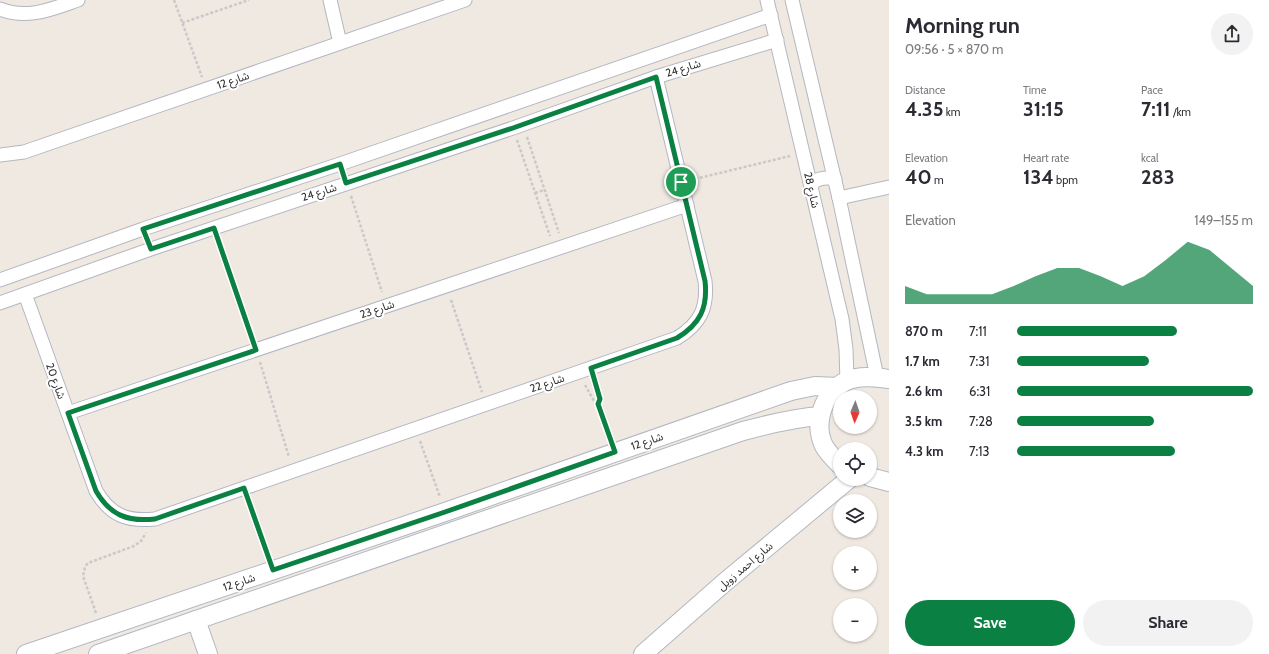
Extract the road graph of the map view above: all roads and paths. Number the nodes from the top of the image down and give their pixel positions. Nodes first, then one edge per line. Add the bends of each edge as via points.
1 (78, 0) edge
2 (174, 0) edge
3 (250, 0) edge
4 (330, 0) edge
5 (768, 0) edge
6 (792, 0) edge
7 (458, 1) edge
8 (0, 9) edge
9 (771, 15) junction
10 (182, 23) junction
11 (776, 40) junction
12 (340, 43) junction
13 (656, 77) junction
14 (206, 89) junction
15 (518, 126) junction
16 (803, 153) junction
17 (0, 155) edge
18 (340, 164) junction
19 (835, 179) junction
20 (681, 182) junction
21 (346, 183) junction
22 (811, 184) junction
23 (889, 187) edge
24 (544, 190) junction
25 (535, 193) junction
26 (839, 198) junction
27 (687, 205) junction
28 (843, 217) junction
29 (820, 222) junction
30 (214, 228) junction
31 (143, 229) junction
32 (559, 248) junction
33 (151, 249) junction
34 (0, 280) edge
35 (447, 286) junction
36 (25, 294) junction
37 (0, 303) edge
38 (386, 306) junction
39 (256, 350) junction
40 (584, 370) junction
41 (883, 378) edge
42 (842, 384) junction
43 (803, 388) junction
44 (486, 404) junction
45 (598, 404) junction
46 (68, 413) junction
47 (820, 416) junction
48 (797, 418) junction
49 (415, 429) junction
50 (615, 452) junction
51 (833, 459) edge
52 (293, 471) junction
53 (877, 479) edge
54 (889, 482) edge
55 (841, 486) edge
56 (244, 488) junction
57 (445, 512) junction
58 (155, 519) junction
59 (273, 570) junction
60 (196, 620) junction
61 (102, 629) junction
62 (26, 654) edge
63 (98, 654) edge
64 (208, 654) edge
65 (643, 654) edge

1 - 8 street via 30,14 17,14
2 - 10 path
3 - 10 path
4 - 12 street
5 - 9 street, شارع 28
6 - 19 street
7 - 12 street, شارع 12
9 - 11 street, شارع 28
9 - 18 street, شارع 24
10 - 14 path
11 - 13 street, شارع 24
11 - 16 street, شارع 28
12 - 14 street, شارع 12
13 - 15 street, شارع 24
13 - 20 street, شارع 22
14 - 17 street, شارع 12 via 24,152
15 - 21 street, شارع 24
15 - 24 path
15 - 25 path
16 - 20 path
16 - 22 street, شارع 28
18 - 21 street
18 - 31 street, شارع 24
19 - 22 street via 825,178
19 - 26 street
20 - 27 street, شارع 22
21 - 30 street, شارع 24
21 - 38 path
22 - 29 street, شارع 28
23 - 26 street
24 - 25 path
24 - 32 path
25 - 32 path
26 - 28 street
27 - 32 street, شارع 23
27 - 40 street, شارع 22 via 705,281 705,304 701,315 695,324 677,338
28 - 29 street via 835,223
28 - 41 street
29 - 42 street, شارع 28 via 842,319 846,349
30 - 33 street, شارع 24
30 - 39 path
31 - 33 street
31 - 34 street, شارع 24
32 - 35 street, شارع 23
33 - 36 street, شارع 24
35 - 38 street, شارع 23
35 - 44 path
36 - 37 street, شارع 24
36 - 46 street, شارع 20
38 - 39 street, شارع 23
39 - 46 street, شارع 23
39 - 52 path
40 - 44 street, شارع 22
40 - 45 path via 594,401
40 - 45 path via 600,399
41 - 42 street, شارع 12 via 862,377
42 - 43 street, شارع 12
42 - 47 street via 830,395
43 - 48 street via 808,402 804,412
43 - 50 street, شارع 12
44 - 49 street, شارع 22
45 - 50 path
46 - 58 street, شارع 20 via 102,501 110,509 131,519
47 - 48 street, شارع 12
47 - 51 street via 820,431 824,445
48 - 60 street, شارع 12 via 743,431
49 - 52 street, شارع 22
49 - 57 path
50 - 57 street, شارع 12
52 - 56 street, شارع 22
53 - 54 street
55 - 65 street, شارع احمد زويل
56 - 58 street, شارع 22
56 - 59 path
57 - 59 street, شارع 12
58 - 61 path via 138,543 88,563 84,567 83,576
59 - 61 street, شارع 12
60 - 63 street, شارع 12
60 - 64 street
61 - 62 street, شارع 12

